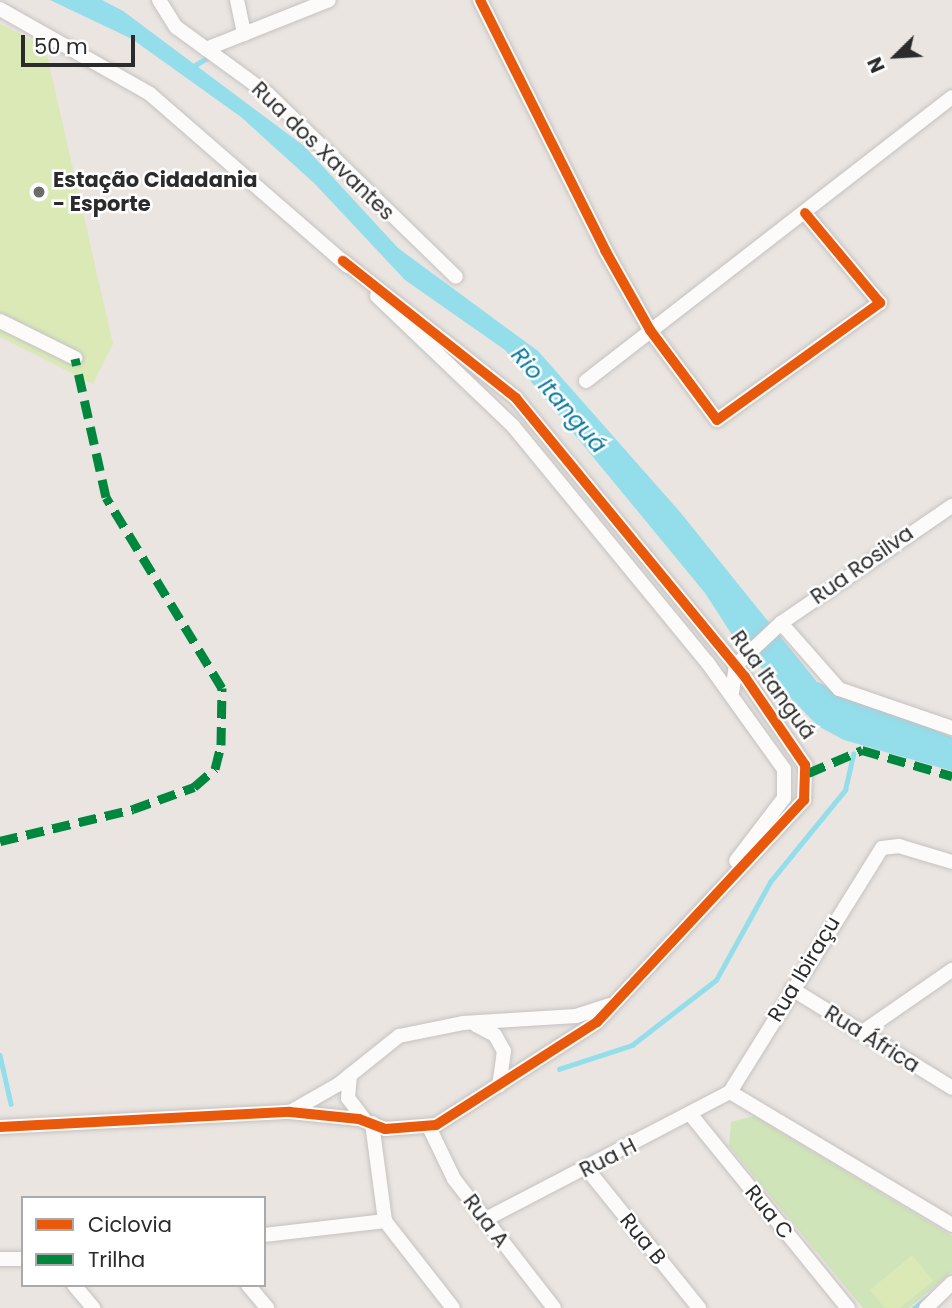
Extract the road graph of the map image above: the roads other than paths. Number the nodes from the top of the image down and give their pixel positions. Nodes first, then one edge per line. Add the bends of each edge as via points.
1 (159, 0) edge
2 (237, 0) edge
3 (329, 0) edge
4 (480, 0) edge
5 (0, 9) edge
6 (244, 34) junction
7 (206, 49) junction
8 (952, 97) edge
9 (805, 213) junction
10 (343, 261) junction
11 (456, 277) dead end
12 (0, 321) edge
13 (650, 330) junction
14 (75, 358) dead end
15 (586, 381) dead end
16 (952, 506) edge
17 (778, 625) junction
18 (741, 659) junction
19 (732, 692) junction
20 (952, 728) edge
21 (952, 862) edge
22 (699, 910) junction
23 (952, 970) edge
24 (792, 989) junction
25 (616, 1001) junction
26 (463, 1024) junction
27 (861, 1033) junction
28 (351, 1075) junction
29 (498, 1087) junction
30 (952, 1088) edge
31 (730, 1092) junction
32 (290, 1112) junction
33 (691, 1115) junction
34 (369, 1122) junction
35 (0, 1127) edge
36 (429, 1127) junction
37 (587, 1169) junction
38 (484, 1220) junction
39 (378, 1222) junction
40 (952, 1225) edge
41 (266, 1235) edge
42 (0, 1259) edge
43 (21, 1259) edge
44 (952, 1283) edge
45 (76, 1287) edge
46 (250, 1287) edge
47 (93, 1308) edge
48 (267, 1308) edge
49 (453, 1308) edge
50 (554, 1308) edge
51 (699, 1308) edge
52 (848, 1308) edge
53 (926, 1308) edge

1 - 7 street, Rua dos Xavantes via 167,18
2 - 6 street
3 - 6 street
4 - 13 street via 541,131
5 - 10 street via 87,54 159,101
6 - 7 street
7 - 11 street, Rua dos Xavantes via 268,94
8 - 9 street
9 - 13 street
9 - 13 street via 880,303 718,420
10 - 18 street, Rua Itanguá via 510,392
10 - 19 street, Rua Itanguá via 502,414
12 - 14 street
13 - 15 street
16 - 17 street, Rua Rosilva
17 - 18 street, Rua Rosilva
17 - 20 street via 839,689
18 - 19 street
18 - 22 street, Rua Itanguá via 802,758 807,791 800,808
19 - 22 street, Rua Itanguá via 785,769 787,791
21 - 24 street, Rua Ibiraçu via 899,846 882,848
22 - 25 street, Rua Itanguá
23 - 27 street
24 - 27 street, Rua África
24 - 31 street, Rua Ibiraçu
25 - 26 street, Rua Itanguá via 576,1016
25 - 29 street, Rua Itanguá via 585,1032
26 - 28 street, Rua Itanguá via 387,1041
26 - 29 street via 480,1026 501,1042 506,1066
27 - 30 street, Rua África
28 - 32 street, Rua Itanguá
28 - 34 street via 348,1098
29 - 36 street, Rua Itanguá
31 - 33 street, Rua H
31 - 40 street
32 - 34 street
32 - 35 street
33 - 37 street, Rua H
33 - 52 street, Rua C
34 - 36 street
34 - 39 street
36 - 38 street, Rua A via 447,1168
37 - 38 street, Rua H
37 - 51 street, Rua B
38 - 50 street, Rua A
39 - 41 street
39 - 49 street
42 - 43 street
44 - 53 street
45 - 47 street
46 - 48 street

